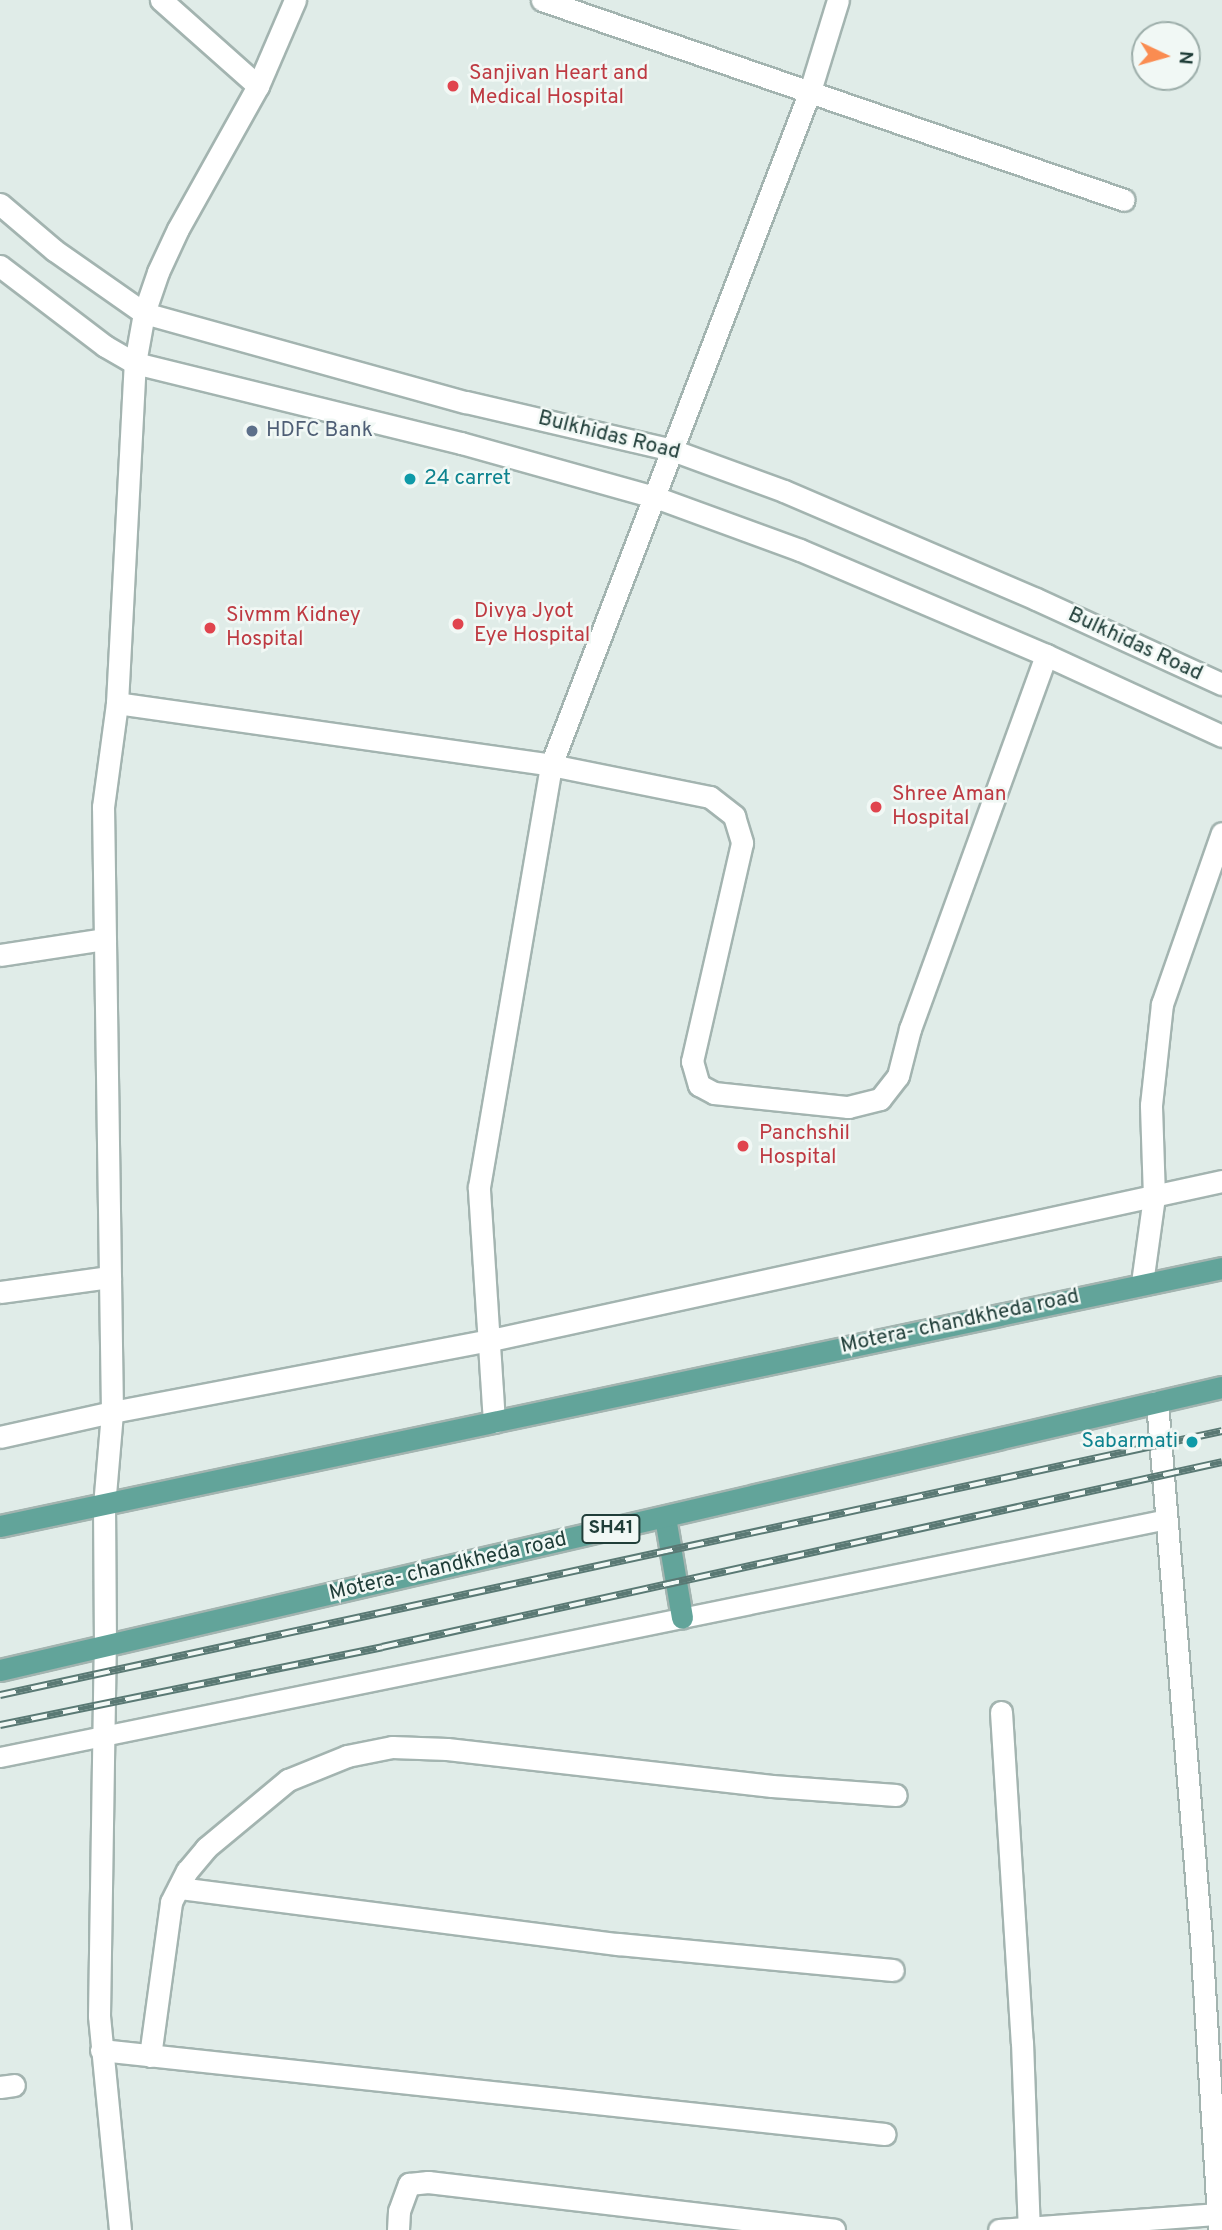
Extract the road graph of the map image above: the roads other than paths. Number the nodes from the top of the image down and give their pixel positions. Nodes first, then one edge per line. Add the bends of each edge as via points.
1 (161, 0) edge
2 (295, 0) edge
3 (542, 0) edge
4 (838, 0) edge
5 (258, 86) junction
6 (810, 92) junction
7 (1124, 200) dead end
8 (0, 204) edge
9 (0, 265) edge
10 (144, 313) junction
11 (135, 363) junction
12 (671, 450) junction
13 (655, 497) junction
14 (1046, 655) junction
15 (1222, 684) edge
16 (117, 703) junction
17 (1222, 736) edge
18 (551, 765) junction
19 (1222, 833) edge
20 (105, 939) junction
21 (0, 955) edge
22 (1222, 1181) edge
23 (1154, 1197) junction
24 (1222, 1268) edge
25 (110, 1277) junction
26 (1142, 1283) junction
27 (0, 1292) edge
28 (491, 1340) junction
29 (1222, 1387) edge
30 (1157, 1402) junction
31 (112, 1412) junction
32 (494, 1422) junction
33 (0, 1437) edge
34 (104, 1506) junction
35 (665, 1517) junction
36 (1167, 1519) junction
37 (0, 1527) edge
38 (682, 1618) junction
39 (105, 1647) junction
40 (0, 1670) edge
41 (1001, 1712) dead end
42 (104, 1737) junction
43 (0, 1757) edge
44 (896, 1794) dead end
45 (179, 1888) junction
46 (1212, 1938) edge
47 (893, 1970) dead end
48 (101, 2050) junction
49 (150, 2056) junction
50 (885, 2134) dead end
51 (1219, 2171) edge
52 (1219, 2222) edge
53 (1029, 2229) edge
54 (120, 2230) edge
55 (398, 2230) edge
56 (834, 2230) edge
57 (999, 2230) edge

1 - 5 street
2 - 5 street
3 - 6 street
4 - 6 street
5 - 10 street via 178,229
6 - 7 street
6 - 12 street
8 - 10 street, Bulkhidas Road via 54,250
9 - 11 street via 105,346
10 - 11 street
10 - 12 street, Bulkhidas Road via 466,402
11 - 13 street via 461,443
11 - 16 street
12 - 13 street
12 - 15 street, Bulkhidas Road via 785,491
13 - 14 street via 800,550
13 - 18 street
14 - 17 street
14 - 18 street via 910,1028 898,1076 880,1099 848,1107 713,1093 699,1085 692,1061 742,843 734,816 710,797
16 - 18 street
16 - 20 street via 103,807
18 - 28 street via 479,1187
19 - 23 street via 1162,1004 1151,1105
20 - 21 street
20 - 25 street
22 - 23 street
23 - 26 street
23 - 28 street
24 - 26 main road, Motera- chandkheda road
25 - 27 street
25 - 31 street
26 - 32 main road, Motera- chandkheda road
28 - 31 street
28 - 32 street
29 - 30 main road, Motera- chandkheda road / SH41
30 - 35 main road, Motera- chandkheda road / SH41
30 - 36 street
31 - 33 street
31 - 34 street
32 - 34 main road, Motera- chandkheda road
34 - 37 main road, Motera- chandkheda road
34 - 39 street
35 - 38 main road
35 - 39 main road, Motera- chandkheda road / SH41
36 - 38 lane
36 - 46 street
38 - 42 lane
39 - 40 main road, Motera- chandkheda road / SH41
39 - 42 street
41 - 53 street
42 - 43 lane
42 - 48 street
44 - 45 street via 772,1786 447,1749 392,1747 346,1756 288,1780 206,1848
45 - 47 street via 618,1944
45 - 49 street via 171,1902
46 - 51 street
48 - 49 street
48 - 54 street
49 - 50 street
51 - 52 street
52 - 53 street
53 - 57 street
55 - 56 street via 409,2184 429,2182

